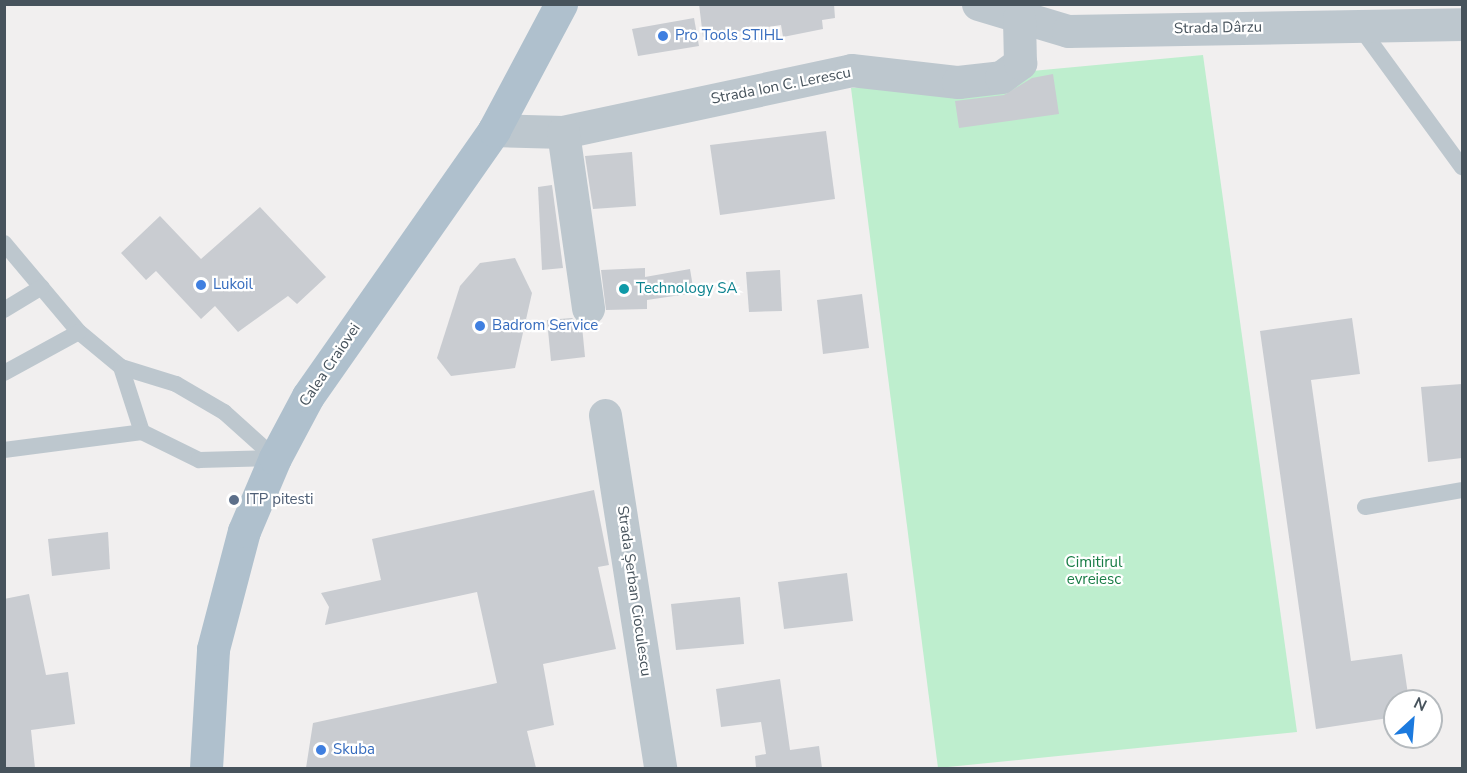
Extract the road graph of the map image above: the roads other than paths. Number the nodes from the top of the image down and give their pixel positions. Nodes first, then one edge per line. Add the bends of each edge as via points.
1 (561, 4) edge
2 (978, 4) edge
3 (1363, 15) edge
4 (1019, 18) junction
5 (1462, 24) edge
6 (494, 130) junction
7 (563, 132) junction
8 (1462, 167) edge
9 (5, 246) edge
10 (42, 287) junction
11 (588, 308) dead end
12 (4, 310) edge
13 (79, 332) junction
14 (121, 368) junction
15 (4, 373) edge
16 (604, 415) dead end
17 (142, 432) junction
18 (4, 450) edge
19 (274, 458) junction
20 (1462, 490) edge
21 (1365, 507) dead end
22 (207, 768) edge
23 (660, 768) edge

1 - 6 main road, Calea Craiovei
2 - 4 street, Strada Dârzu
3 - 4 street, Strada Dârzu via 1068,31
3 - 5 street, Strada Dârzu
3 - 8 lane
4 - 7 street, Strada Ion C. Lerescu via 1020,63 1001,77 958,82 851,70
6 - 7 street, Strada Ion C. Lerescu
6 - 19 main road, Calea Craiovei via 320,378
7 - 11 street
9 - 10 lane
10 - 12 lane
10 - 13 lane
13 - 14 lane
13 - 15 lane
14 - 17 lane
14 - 19 lane via 176,384 224,412
16 - 23 street, Strada Șerban Cioculescu
17 - 18 lane
17 - 19 lane via 199,460
19 - 22 main road, Calea Craiovei via 244,531 213,649
20 - 21 lane

